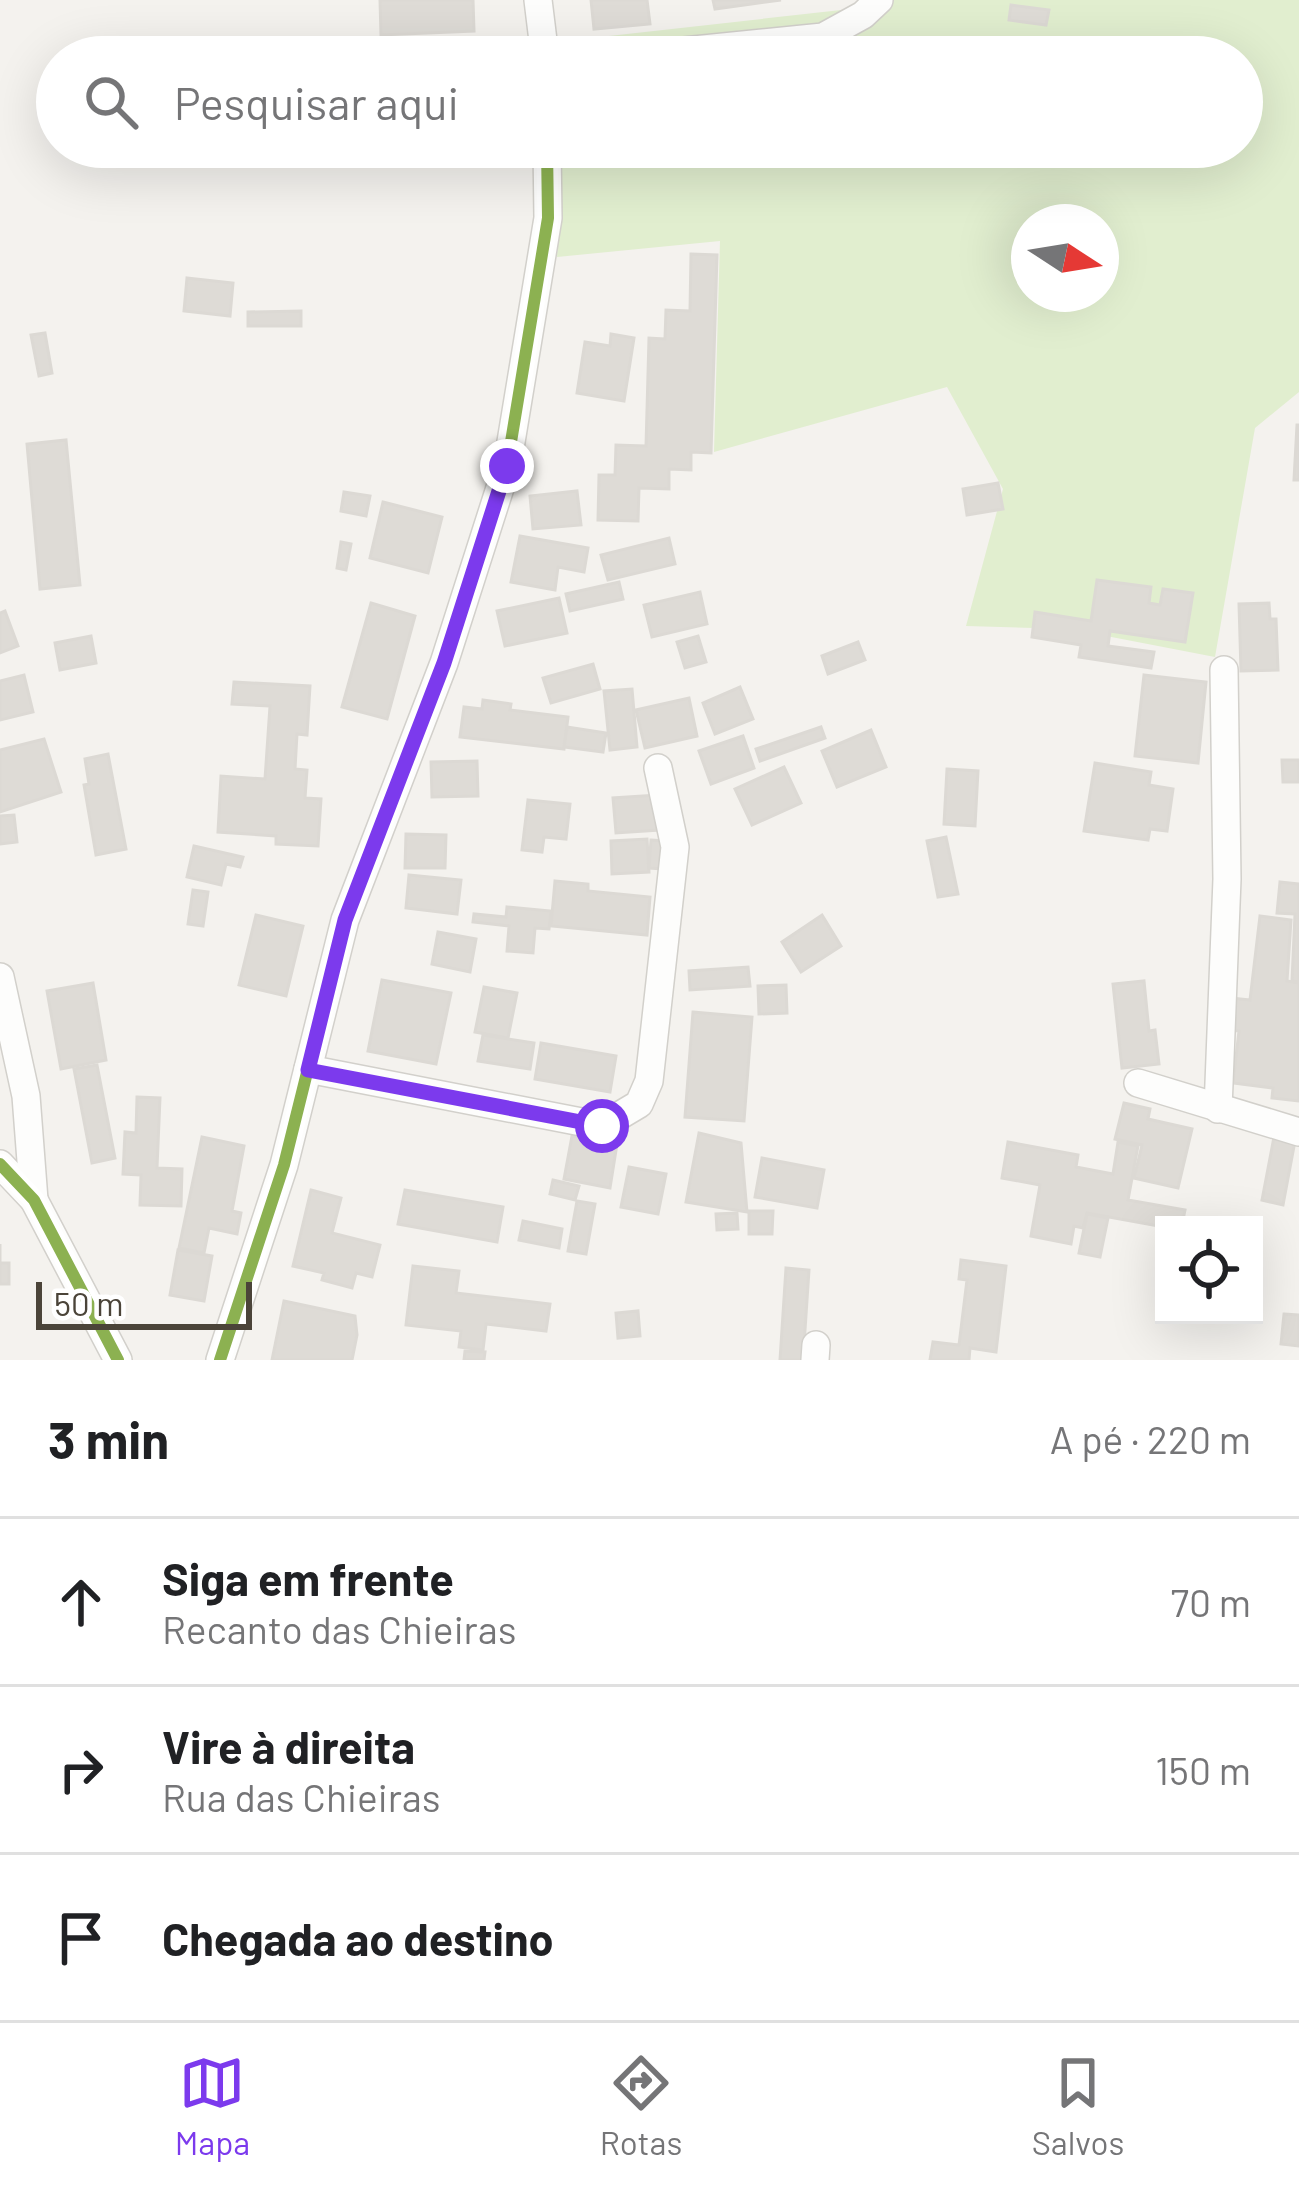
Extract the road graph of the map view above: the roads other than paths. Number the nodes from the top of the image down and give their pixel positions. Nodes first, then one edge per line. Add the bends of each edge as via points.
1 (538, 0) edge
2 (879, 0) edge
3 (542, 36) edge
4 (827, 36) edge
5 (547, 168) edge
6 (1224, 670) dead end
7 (658, 768) dead end
8 (0, 976) edge
9 (308, 1070) junction
10 (1138, 1083) dead end
11 (1218, 1108) junction
12 (1299, 1132) edge
13 (0, 1164) edge
14 (34, 1200) junction
15 (118, 1360) edge
16 (220, 1360) edge

1 - 3 street
2 - 4 street
5 - 9 street via 548,218 507,466 444,663 345,920
6 - 11 street
7 - 9 street via 675,847 649,1081 639,1105 602,1126
8 - 14 street via 26,1096
9 - 16 street
10 - 11 street
11 - 12 street
13 - 14 street
14 - 15 street

